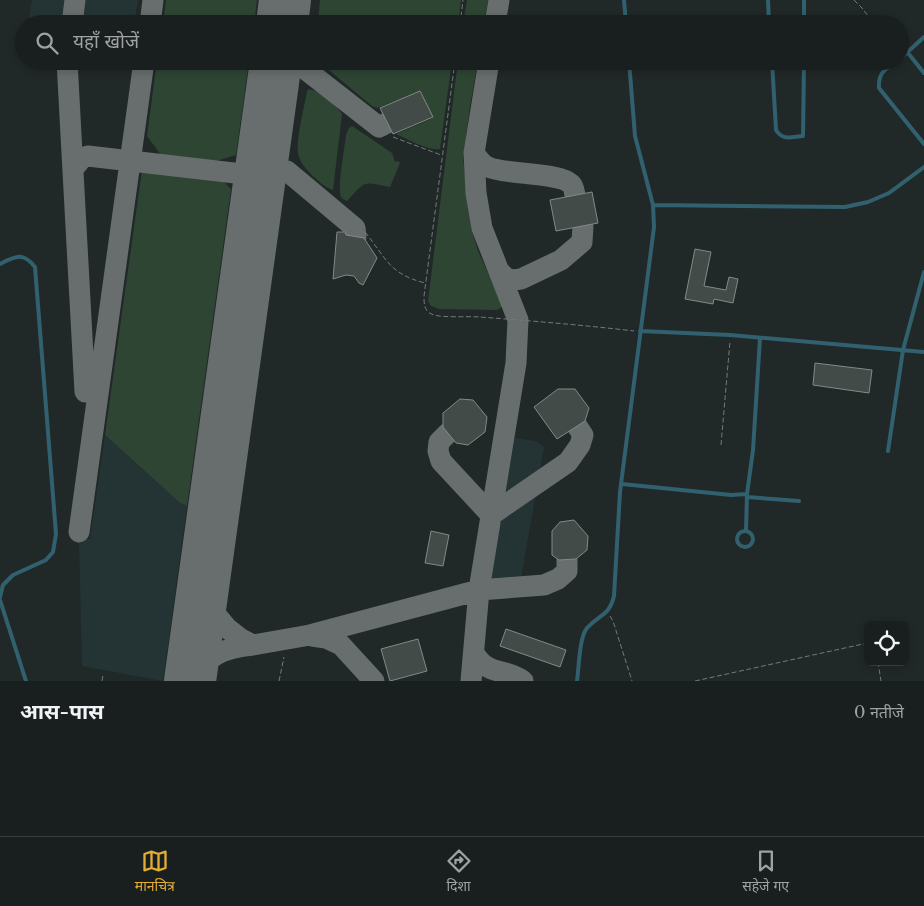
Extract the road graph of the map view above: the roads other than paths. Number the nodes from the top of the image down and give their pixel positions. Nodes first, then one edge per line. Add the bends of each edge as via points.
1 (624, 0) edge
2 (768, 0) edge
3 (804, 0) edge
4 (625, 15) edge
5 (769, 15) edge
6 (804, 15) edge
7 (924, 37) edge
8 (909, 52) edge
9 (909, 54) edge
10 (630, 70) edge
11 (773, 70) edge
12 (804, 70) edge
13 (886, 70) edge
14 (924, 73) edge
15 (924, 144) edge
16 (924, 167) edge
17 (653, 205) junction
18 (0, 264) edge
19 (924, 272) edge
20 (640, 331) junction
21 (760, 338) junction
22 (903, 350) junction
23 (924, 352) edge
24 (888, 451) dead end
25 (622, 484) junction
26 (747, 496) junction
27 (798, 501) dead end
28 (746, 531) junction
29 (0, 598) edge
30 (26, 681) edge
31 (577, 681) edge

1 - 4 lane
2 - 5 lane
3 - 6 lane
7 - 8 lane
9 - 14 lane
10 - 17 lane via 635,136
11 - 12 lane via 776,130 785,138 803,136
13 - 15 lane via 879,79 879,88
16 - 17 lane via 888,193 845,207
17 - 20 lane via 654,227
18 - 29 lane via 22,256 36,267 56,534 54,552 46,560 14,575 3,585
19 - 22 lane
20 - 21 lane
20 - 25 lane
21 - 22 lane
21 - 26 lane
22 - 23 lane
22 - 24 lane
25 - 26 lane
25 - 31 lane via 614,596 611,607 587,628
26 - 27 lane
26 - 28 lane
28 - 28 lane via 752,534 753,540 744,547 738,543 737,537
29 - 30 lane

